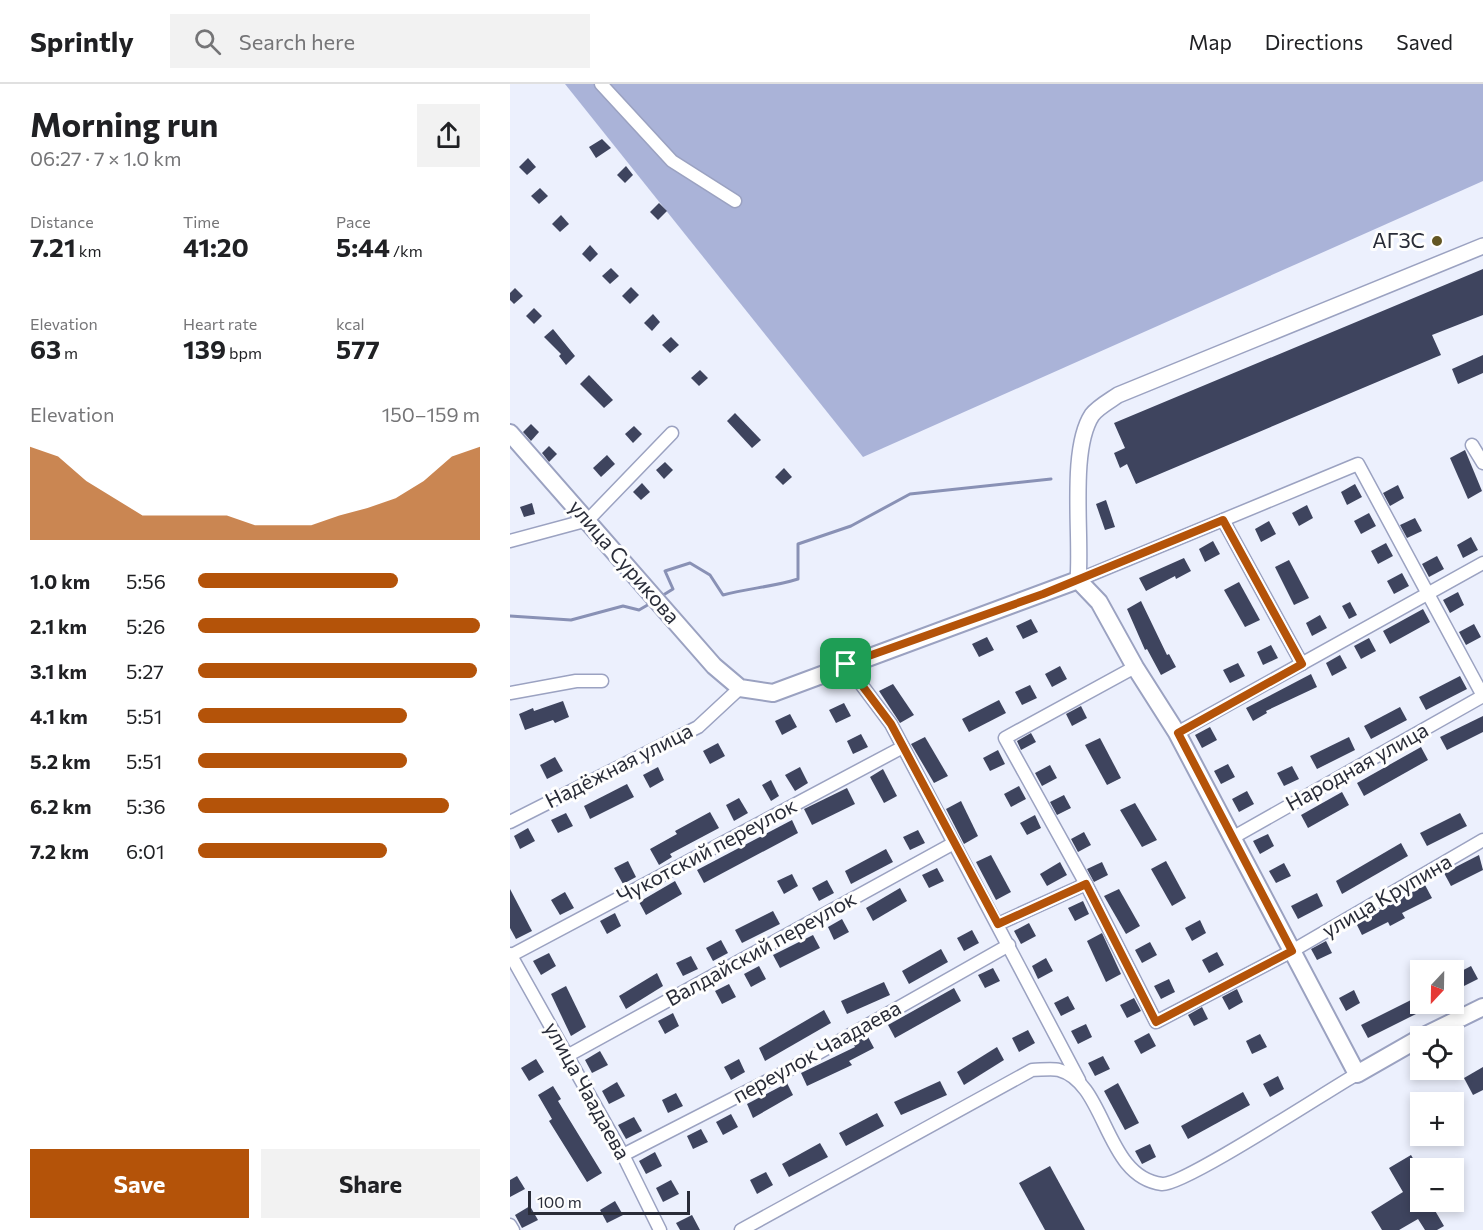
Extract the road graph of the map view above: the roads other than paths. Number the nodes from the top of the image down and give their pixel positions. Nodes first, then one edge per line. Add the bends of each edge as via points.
1 (601, 84) edge
2 (735, 201) dead end
3 (1483, 246) edge
4 (510, 433) edge
5 (672, 433) dead end
6 (1472, 445) dead end
7 (1483, 463) edge
8 (588, 520) junction
9 (1223, 520) junction
10 (510, 541) edge
11 (1483, 563) edge
12 (1078, 580) junction
13 (1429, 593) junction
14 (846, 664) junction
15 (1302, 664) junction
16 (1134, 667) junction
17 (603, 681) dead end
18 (740, 688) junction
19 (510, 693) edge
20 (1483, 696) edge
21 (1178, 733) junction
22 (903, 747) junction
23 (510, 822) edge
24 (1232, 838) junction
25 (1483, 840) edge
26 (954, 843) junction
27 (1086, 884) junction
28 (998, 924) junction
29 (1009, 945) junction
30 (1292, 951) junction
31 (510, 955) edge
32 (1483, 1007) edge
33 (1447, 1026) edge
34 (1410, 1044) edge
35 (567, 1056) junction
36 (1357, 1074) junction
37 (1079, 1080) junction
38 (623, 1155) junction
39 (510, 1225) edge
40 (513, 1230) edge
41 (660, 1230) edge
42 (741, 1230) edge

1 - 2 street via 672,161
3 - 12 street via 1118,395 1093,414 1082,446 1077,490
4 - 8 main road, улица Сурикова
5 - 8 street
6 - 7 street
8 - 10 street
8 - 18 main road, улица Сурикова via 714,666
9 - 12 street
9 - 13 street via 1358,464
9 - 15 street
11 - 13 street
12 - 14 main road
12 - 16 main road via 1099,602
13 - 15 street
13 - 20 street
14 - 18 main road via 773,693
14 - 22 street via 891,724
15 - 21 street
16 - 21 main road
16 - 27 street via 1005,738
17 - 19 street via 576,681
18 - 23 street, Надёжная улица via 698,727
20 - 24 street, Народная улица
21 - 24 main road
22 - 26 street
22 - 31 street, Чукотский переулок
24 - 30 main road
25 - 30 street, улица Крупина
26 - 28 street
26 - 35 street, Валдайский переулок
27 - 28 street
27 - 30 street, улица Крупина via 1156,1022
28 - 29 street
29 - 37 street
29 - 38 street, переулок Чаадаева via 783,1073
30 - 36 main road
31 - 35 street, улица Чаадаева
32 - 33 main road
34 - 36 main road
35 - 38 street, улица Чаадаева
36 - 37 street via 1200,1169 1165,1185 1129,1169
37 - 42 street via 1059,1070 1032,1070
38 - 41 street, улица Чаадаева
39 - 40 street

